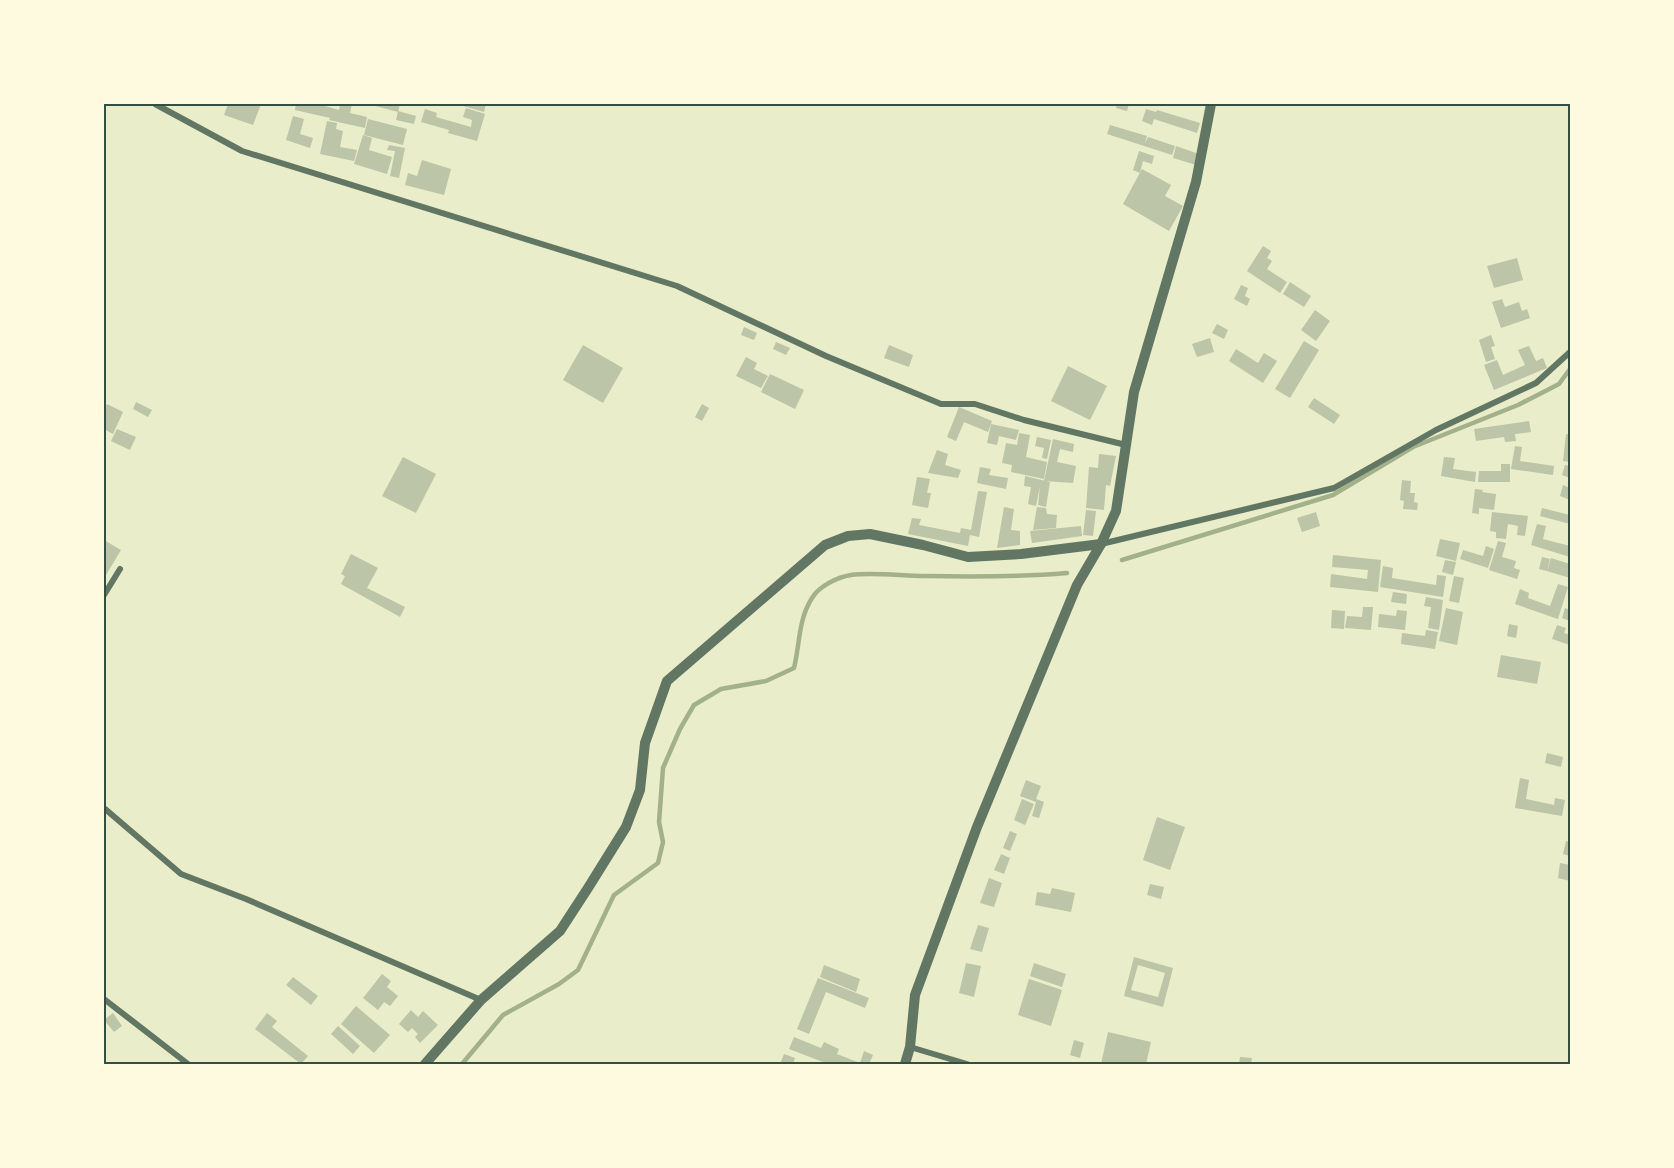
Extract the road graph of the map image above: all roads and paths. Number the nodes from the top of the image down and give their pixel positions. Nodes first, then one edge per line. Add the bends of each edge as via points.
1 (155, 104) edge
2 (1210, 104) edge
3 (1570, 352) edge
4 (1126, 445) junction
5 (1101, 544) junction
6 (120, 569) dead end
7 (104, 596) edge
8 (104, 808) edge
9 (104, 999) edge
10 (481, 1000) junction
11 (909, 1047) junction
12 (188, 1065) edge
13 (425, 1065) edge
14 (905, 1065) edge
15 (967, 1065) edge

1 - 4 street via 242,151 677,286 826,356 941,404 975,404
2 - 4 street via 1196,182 1134,392
3 - 5 street via 1536,383 1436,430 1334,488
4 - 5 street via 1116,511
5 - 10 street via 968,557 870,534 848,536 825,545 667,681 645,743 640,790 626,827 560,931
5 - 11 street via 1077,585 977,827 915,995
6 - 7 street
8 - 10 street via 181,874
9 - 12 street
10 - 13 street
11 - 14 street
11 - 15 street

